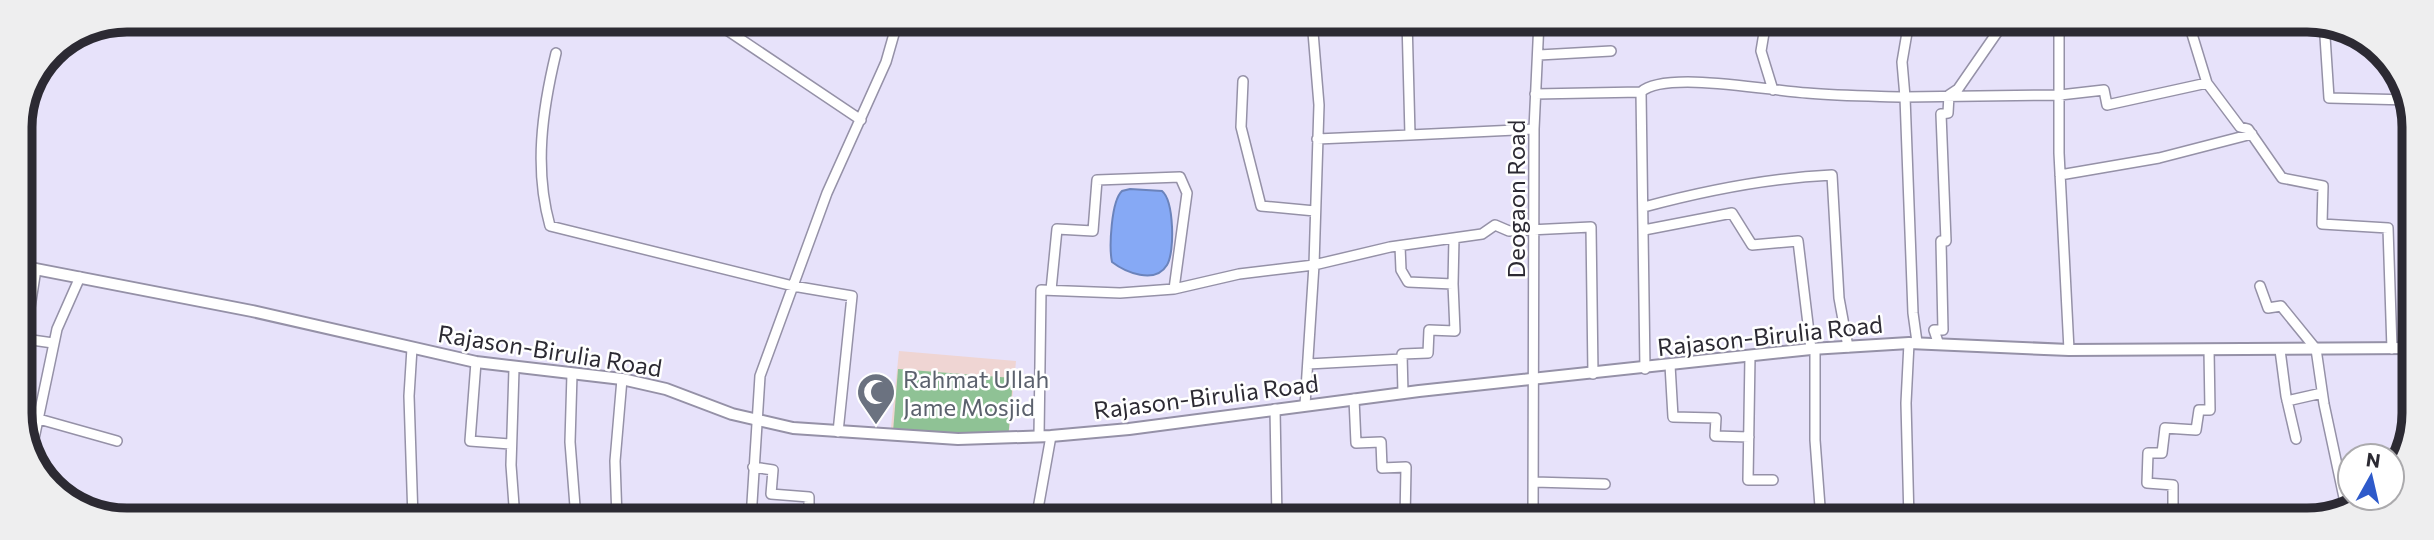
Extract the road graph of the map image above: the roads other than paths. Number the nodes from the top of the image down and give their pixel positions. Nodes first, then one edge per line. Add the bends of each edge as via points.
1 (728, 31) edge
2 (895, 31) edge
3 (1313, 31) edge
4 (1407, 31) edge
5 (1539, 31) edge
6 (1764, 31) edge
7 (1907, 31) edge
8 (1997, 31) edge
9 (2059, 31) edge
10 (2191, 31) edge
11 (2325, 33) edge
12 (1611, 51) dead end
13 (556, 54) dead end
14 (1538, 55) junction
15 (1243, 81) dead end
16 (2207, 83) junction
17 (1773, 90) junction
18 (1641, 92) junction
19 (1535, 94) junction
20 (1949, 95) junction
21 (2060, 95) junction
22 (1905, 97) junction
23 (2398, 100) edge
24 (861, 120) junction
25 (1534, 129) junction
26 (2252, 134) junction
27 (1410, 135) junction
28 (1317, 139) junction
29 (2060, 175) junction
30 (1644, 207) junction
31 (1315, 211) junction
32 (1533, 228) junction
33 (1644, 230) junction
34 (1454, 237) junction
35 (1400, 246) junction
36 (1314, 265) junction
37 (32, 268) edge
38 (36, 269) junction
39 (80, 277) junction
40 (32, 282) edge
41 (1453, 284) junction
42 (793, 286) junction
43 (2260, 286) dead end
44 (1174, 289) junction
45 (1051, 290) junction
46 (32, 340) edge
47 (1913, 342) junction
48 (1938, 342) junction
49 (53, 343) junction
50 (1848, 347) junction
51 (412, 348) junction
52 (1813, 349) junction
53 (2280, 349) junction
54 (2316, 349) junction
55 (2392, 349) junction
56 (2402, 349) edge
57 (2069, 350) junction
58 (2209, 350) junction
59 (1750, 356) junction
60 (1402, 359) junction
61 (476, 362) junction
62 (1308, 364) junction
63 (1670, 365) junction
64 (514, 369) junction
65 (1645, 369) junction
66 (572, 374) junction
67 (1593, 374) junction
68 (1534, 379) junction
69 (622, 380) junction
70 (1403, 393) junction
71 (2322, 393) junction
72 (1354, 399) junction
73 (2287, 401) junction
74 (1305, 405) junction
75 (1275, 409) junction
76 (32, 416) edge
77 (37, 417) junction
78 (755, 419) junction
79 (838, 432) junction
80 (34, 436) edge
81 (1045, 436) junction
82 (1749, 437) junction
83 (2296, 439) dead end
84 (117, 442) dead end
85 (511, 444) junction
86 (2336, 459) edge
87 (753, 467) junction
88 (1773, 480) dead end
89 (1534, 482) junction
90 (1605, 484) dead end
91 (413, 508) edge
92 (514, 508) edge
93 (575, 508) edge
94 (617, 508) edge
95 (751, 508) edge
96 (808, 508) edge
97 (1038, 508) edge
98 (1277, 508) edge
99 (1405, 508) edge
100 (1533, 508) edge
101 (1820, 508) edge
102 (1909, 508) edge
103 (2173, 508) edge

1 - 24 street
2 - 24 street
3 - 28 street
4 - 27 street
5 - 14 street, Deogaon Road
6 - 17 street via 1761,51
7 - 22 street via 1902,62
8 - 20 street via 1958,89
9 - 21 street
10 - 16 street
11 - 23 street via 2329,98
12 - 14 street
13 - 42 street via 540,160 542,198 550,226
14 - 19 street, Deogaon Road
15 - 31 street via 1241,127 1261,206
16 - 21 street via 2107,105 2105,90
16 - 26 street via 2240,127
17 - 18 street via 1688,81 1648,86
17 - 22 street
18 - 19 street
18 - 30 street
19 - 25 street, Deogaon Road
20 - 21 street
20 - 22 street
20 - 48 street via 1948,113 1941,114 1946,241 1941,241 1943,330 1934,330
21 - 29 street
22 - 47 street
24 - 42 street via 827,193
25 - 27 street
25 - 32 street, Deogaon Road
26 - 29 street via 2159,158
26 - 55 street via 2281,178 2323,186 2322,224 2388,228
27 - 28 street
28 - 31 street
29 - 57 street
30 - 33 street
30 - 50 street via 1715,188 1832,175 1839,298
31 - 36 street
32 - 34 street via 1509,231 1495,225 1482,234
32 - 67 street via 1591,227
32 - 68 street, Deogaon Road
33 - 52 street via 1732,213 1752,245 1798,241
33 - 65 street
34 - 35 street
34 - 41 street
35 - 36 street
35 - 41 street via 1401,270 1408,282
36 - 44 street via 1239,274
36 - 62 street
37 - 38 street, Rajason-Birulia Road
38 - 39 street, Rajason-Birulia Road
38 - 40 street
39 - 49 street
39 - 51 street, Rajason-Birulia Road
41 - 60 street via 1455,331 1429,330 1428,353 1402,354
42 - 78 street via 760,376
42 - 79 street via 852,296
43 - 54 street via 2268,308 2281,306
44 - 45 street via 1120,293
44 - 45 street via 1187,193 1180,177 1097,180 1093,231 1057,229
45 - 81 street via 1041,289
46 - 49 street
47 - 48 street, Rajason-Birulia Road
47 - 50 street, Rajason-Birulia Road
47 - 102 street via 1906,403
48 - 57 street, Rajason-Birulia Road
49 - 77 street
50 - 52 street, Rajason-Birulia Road
51 - 61 street, Rajason-Birulia Road
51 - 91 street
52 - 59 street, Rajason-Birulia Road
52 - 101 street
53 - 54 street, Rajason-Birulia Road
53 - 58 street, Rajason-Birulia Road
53 - 73 street
54 - 55 street, Rajason-Birulia Road
54 - 71 street
55 - 56 street, Rajason-Birulia Road
57 - 58 street, Rajason-Birulia Road
58 - 103 street via 2210,410 2199,410 2196,430 2165,428 2162,453 2148,453 2147,483 2173,485
59 - 63 street, Rajason-Birulia Road
59 - 82 street
60 - 62 street
60 - 70 street
61 - 64 street, Rajason-Birulia Road
61 - 85 street via 470,441
62 - 74 street
63 - 65 street, Rajason-Birulia Road
63 - 82 street via 1673,417 1716,418 1716,436
64 - 66 street, Rajason-Birulia Road
64 - 85 street
65 - 67 street, Rajason-Birulia Road
66 - 69 street, Rajason-Birulia Road
66 - 93 street via 570,442
67 - 68 street, Rajason-Birulia Road
68 - 70 street, Rajason-Birulia Road
68 - 89 street, Deogaon Road
69 - 78 street, Rajason-Birulia Road via 666,389
69 - 94 street via 615,461
70 - 72 street, Rajason-Birulia Road
71 - 73 street
71 - 86 street
72 - 74 street, Rajason-Birulia Road
72 - 99 street via 1356,443 1381,442 1382,468 1406,467
73 - 83 street
74 - 75 street, Rajason-Birulia Road
75 - 81 street, Rajason-Birulia Road
75 - 98 street
76 - 77 street
77 - 80 street
77 - 84 street
78 - 79 street, Rajason-Birulia Road
78 - 87 street
79 - 81 street, Rajason-Birulia Road via 958,439
81 - 97 street
82 - 88 street via 1748,480
85 - 92 street
87 - 95 street
87 - 96 street via 773,470 772,494 808,497
89 - 90 street
89 - 100 street, Deogaon Road

